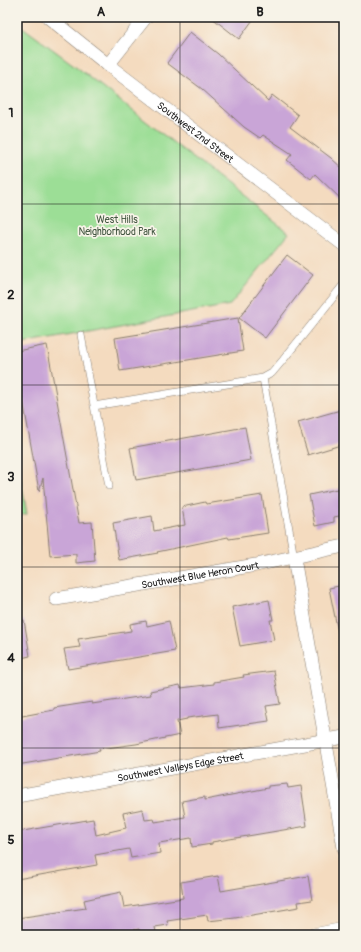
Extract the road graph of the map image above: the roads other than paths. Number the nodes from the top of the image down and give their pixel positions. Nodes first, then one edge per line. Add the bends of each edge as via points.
1 (48, 17) edge
2 (146, 17) edge
3 (108, 65) junction
4 (344, 245) edge
5 (344, 284) edge
6 (81, 335) dead end
7 (263, 378) junction
8 (94, 406) junction
9 (108, 486) dead end
10 (344, 546) edge
11 (294, 558) junction
12 (56, 600) dead end
13 (344, 737) edge
14 (326, 741) junction
15 (17, 796) edge
16 (344, 848) edge
17 (344, 930) edge
18 (313, 935) edge

1 - 3 street, Southwest 2nd Street
2 - 3 street
3 - 4 street, Southwest 2nd Street
5 - 7 lane via 272,373
6 - 8 lane
7 - 8 lane
7 - 11 lane
8 - 9 lane
10 - 11 street, Southwest Blue Heron Court
11 - 12 street, Southwest Blue Heron Court
11 - 14 street
13 - 14 street, Southwest Valleys Edge Street
14 - 15 street, Southwest Valleys Edge Street
14 - 16 street
17 - 18 street

